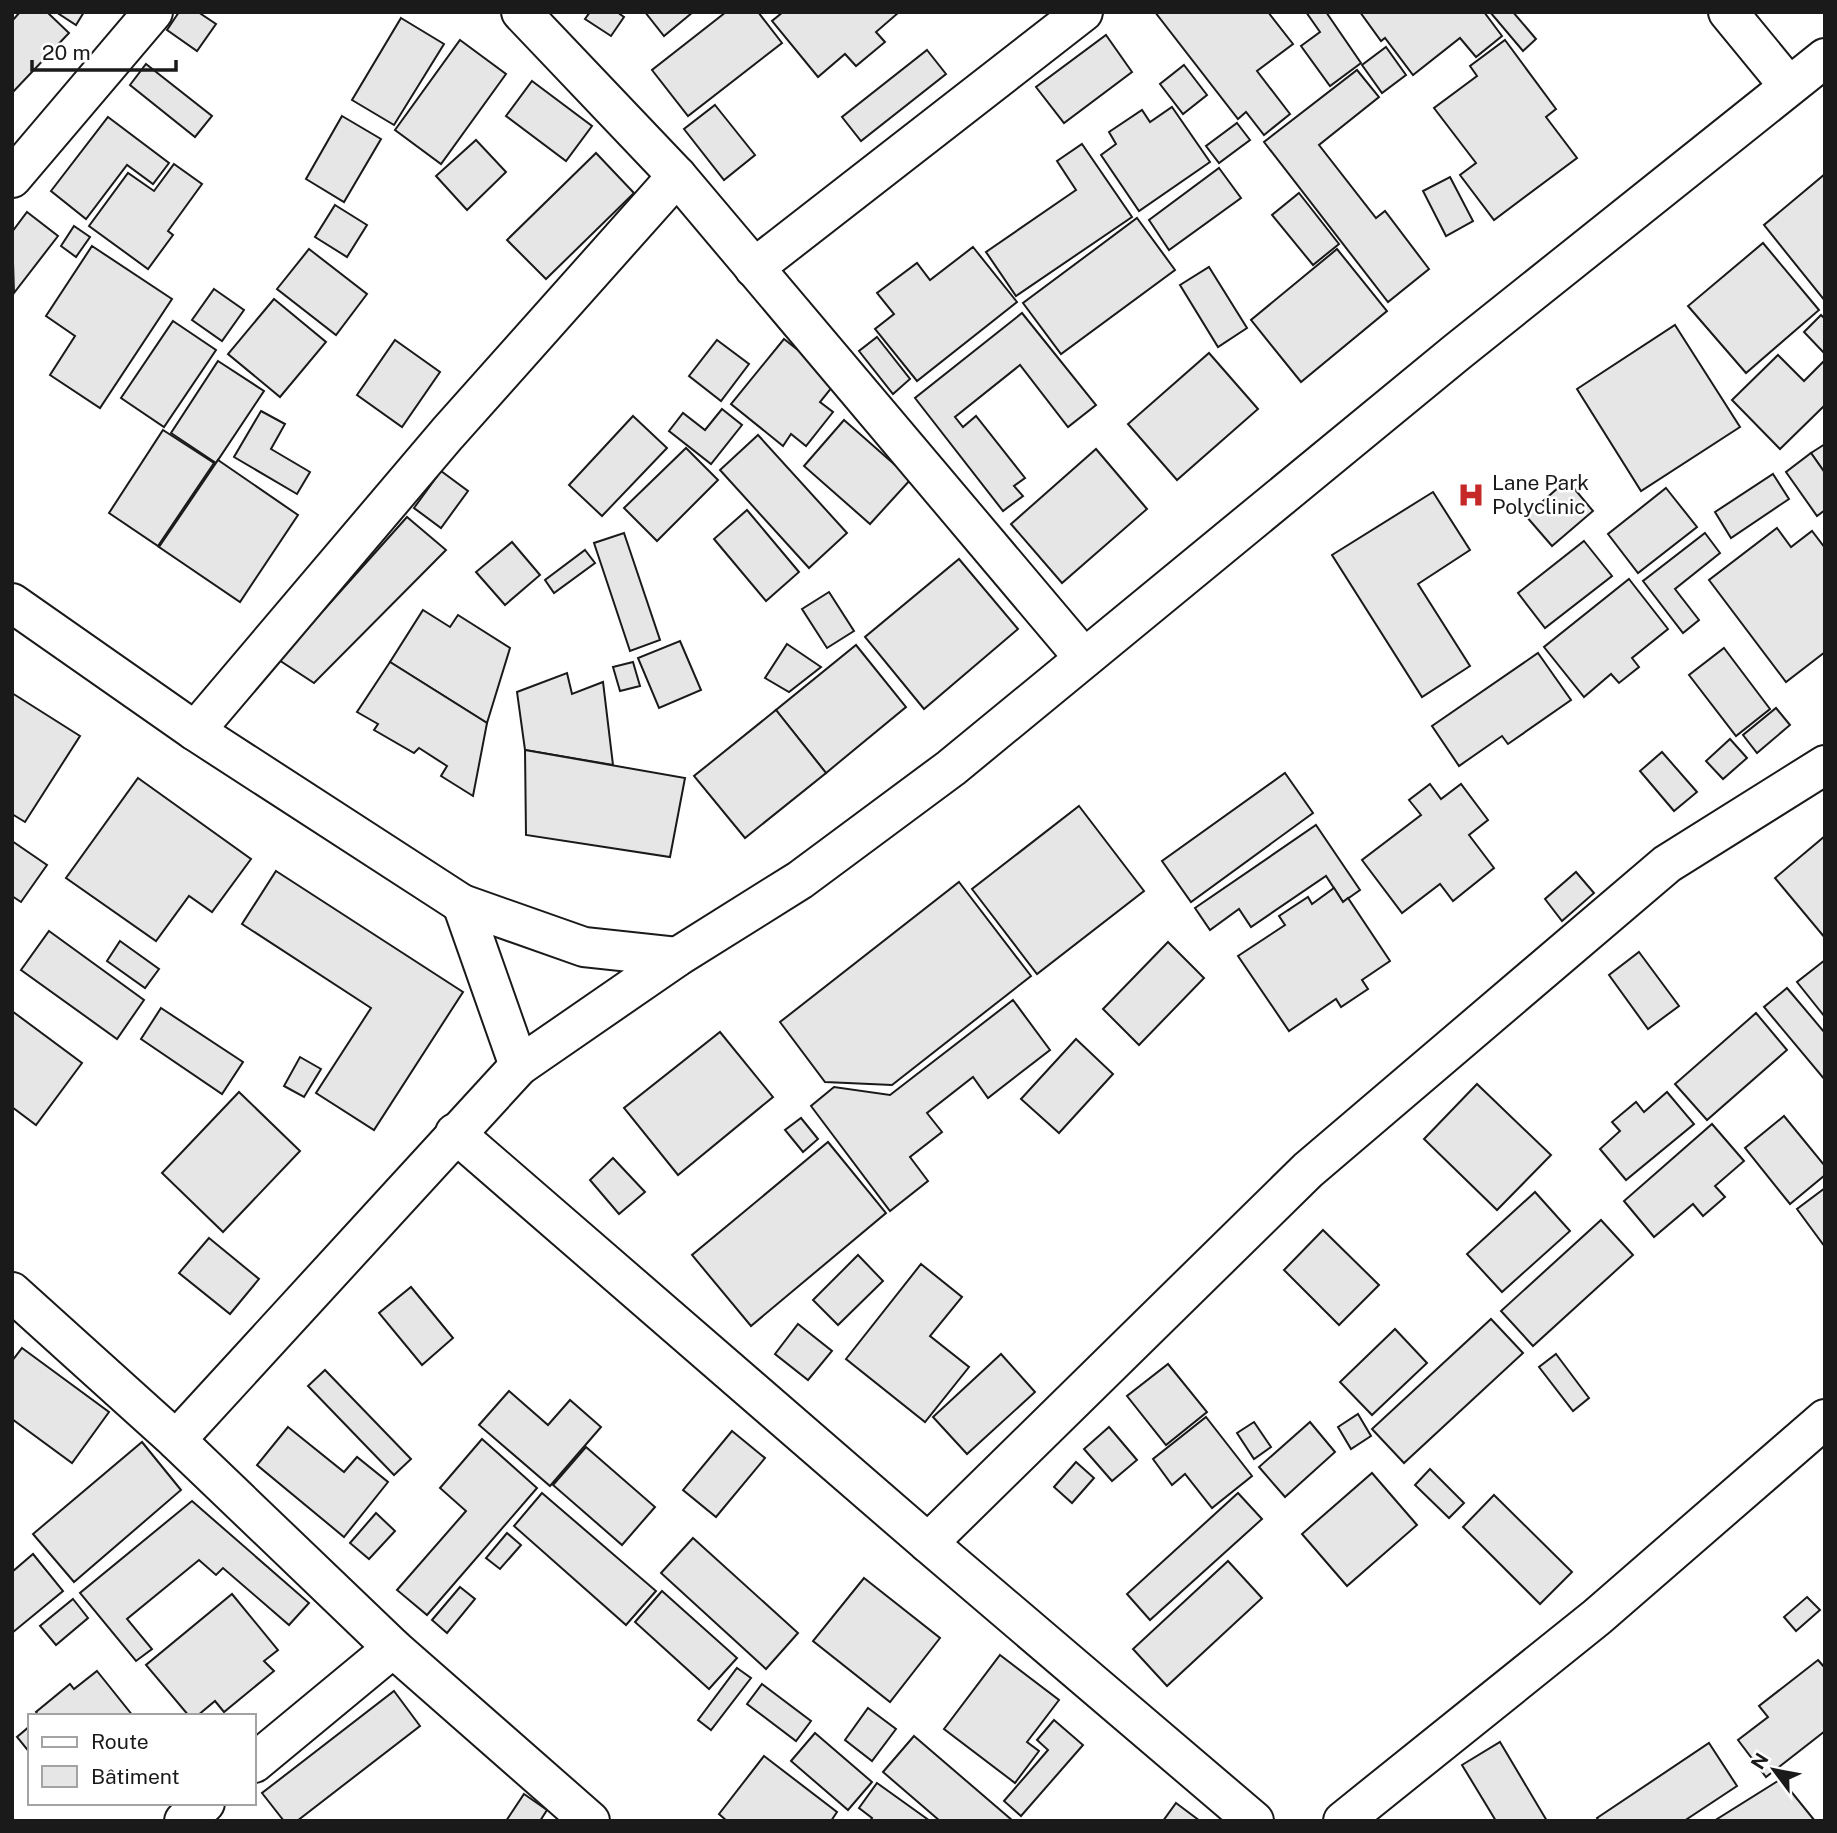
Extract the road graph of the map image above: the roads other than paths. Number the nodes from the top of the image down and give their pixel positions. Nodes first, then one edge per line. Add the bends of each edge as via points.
1 (153, 12) edge
2 (521, 12) edge
3 (1083, 12) edge
4 (1728, 12) edge
5 (1825, 58) edge
6 (1788, 85) junction
7 (677, 176) junction
8 (12, 177) edge
9 (754, 268) junction
10 (12, 603) edge
11 (1084, 659) junction
12 (195, 731) junction
13 (1825, 765) edge
14 (462, 904) junction
15 (677, 957) junction
16 (519, 1066) junction
17 (455, 1133) junction
18 (13, 1294) edge
19 (1825, 1419) edge
20 (176, 1440) junction
21 (928, 1543) junction
22 (393, 1648) junction
23 (256, 1761) edge
24 (203, 1805) edge
25 (184, 1821) edge
26 (590, 1821) edge
27 (1254, 1821) edge
28 (1343, 1821) edge

1 - 8 street
2 - 7 street
3 - 9 street
4 - 6 street
5 - 6 street
6 - 11 street
7 - 9 street
7 - 12 street via 447,434
9 - 11 street
10 - 12 street
11 - 15 street via 951,768 800,880
12 - 14 street
13 - 21 street via 1667,864 1308,1170
14 - 15 street via 584,947
14 - 16 street
15 - 16 street
16 - 17 street
17 - 20 street
17 - 21 street
18 - 20 street
19 - 28 street via 1597,1617
20 - 22 street
21 - 27 street
22 - 23 street
22 - 26 street
24 - 25 street

